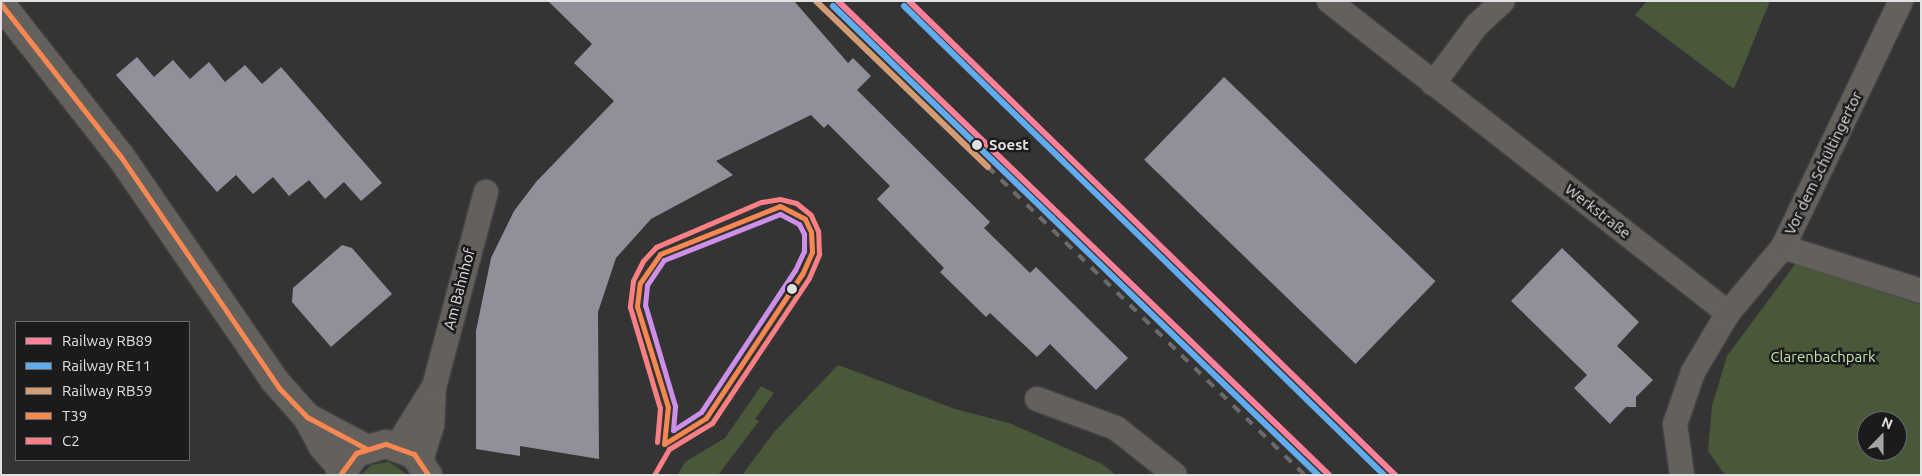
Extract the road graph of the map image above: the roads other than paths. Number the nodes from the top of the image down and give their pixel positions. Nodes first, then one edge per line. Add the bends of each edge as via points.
1 (1329, 1) edge
2 (1503, 1) edge
3 (1901, 1) edge
4 (1, 4) edge
5 (1433, 84) junction
6 (486, 192) dead end
7 (1783, 247) junction
8 (1921, 290) edge
9 (1728, 313) junction
10 (434, 387) junction
11 (1037, 398) dead end
12 (307, 417) junction
13 (397, 446) junction
14 (365, 448) junction
15 (429, 470) edge
16 (342, 472) edge
17 (1175, 475) edge
18 (1682, 475) edge

1 - 5 street, Werkstraße
2 - 5 street via 1477,25
3 - 7 street, Vor dem Schültingertor
4 - 12 street via 121,157 274,380
5 - 9 street, Werkstraße
6 - 10 street, Am Bahnhof
7 - 8 street
7 - 9 street, Vor dem Schültingertor
9 - 18 street via 1693,372 1676,424
10 - 13 street, Am Bahnhof
10 - 15 street, Am Bahnhof
11 - 17 street via 1116,428
12 - 14 street
12 - 16 street via 323,447
13 - 14 street
13 - 15 street
14 - 16 street

